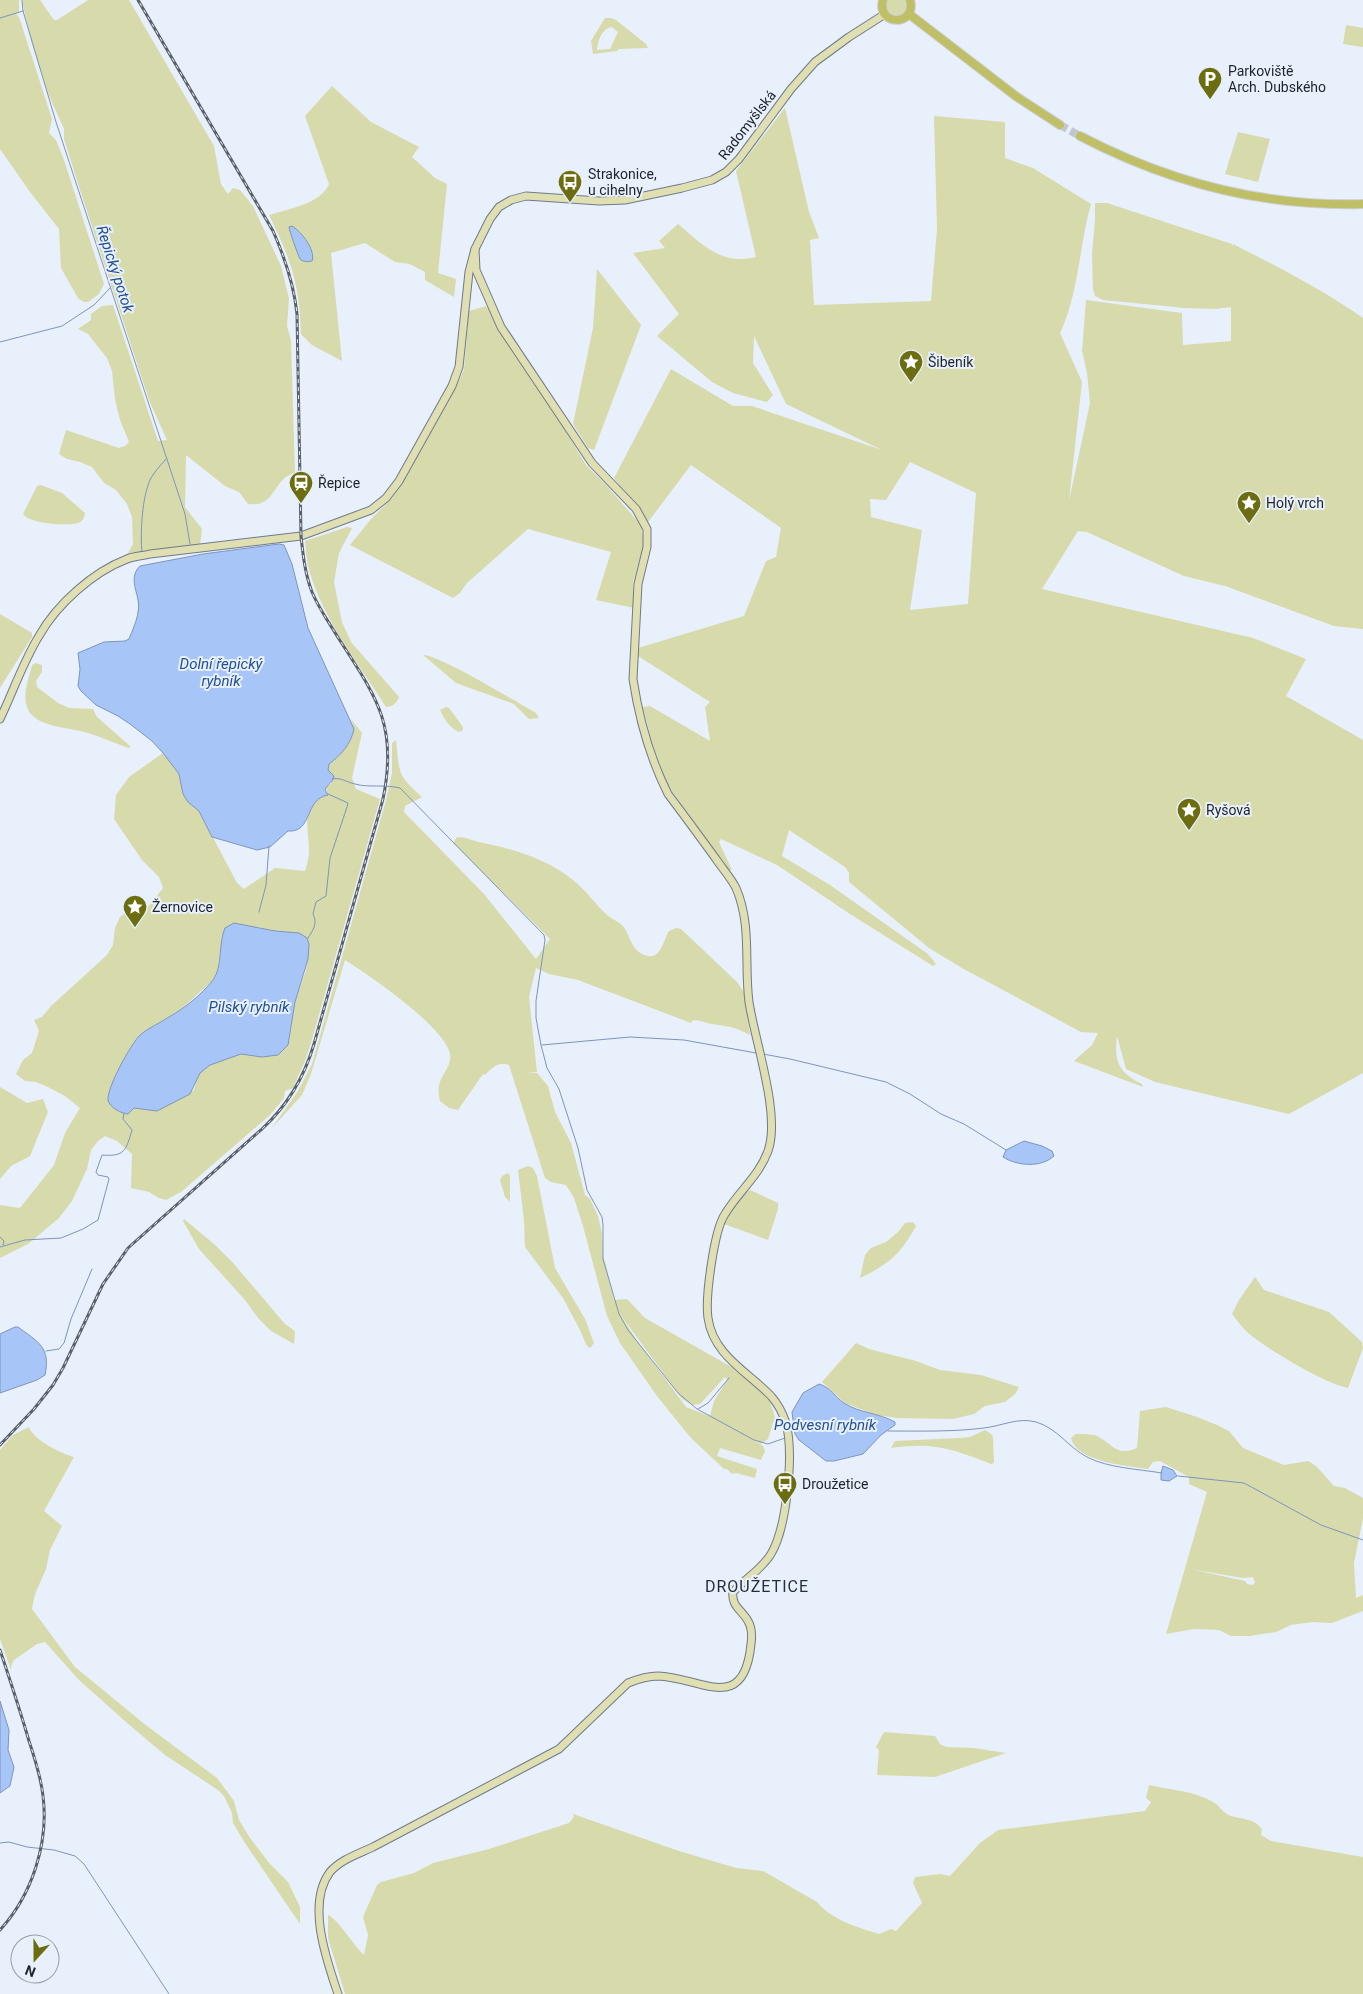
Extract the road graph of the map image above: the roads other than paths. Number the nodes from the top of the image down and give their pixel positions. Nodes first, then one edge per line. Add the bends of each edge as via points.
1 (884, 0) edge
2 (910, 0) edge
3 (885, 14) junction
4 (909, 14) junction
5 (1060, 125) tunnel mouth
6 (1080, 136) tunnel mouth
7 (1363, 204) edge
8 (475, 250) junction
9 (2, 708) edge
10 (0, 719) edge
11 (338, 1994) edge

1 - 3 main road
2 - 4 main road
3 - 4 main road via 897,20
3 - 8 street, Radomyšlská via 808,68 739,159 721,175 682,188 625,200 517,197 494,213
4 - 5 main road via 1017,97
6 - 7 main road via 1140,165 1211,188 1285,201
8 - 9 street, Radomyšlská via 469,272 456,376 392,491 371,510 310,533 150,554 128,559 100,572 70,598 45,627
8 - 11 street via 476,270 501,327 592,463 636,509 647,529 647,548 638,584 635,693 648,746 668,794 735,885 744,910 749,1003 772,1120 771,1140 764,1160 725,1214 718,1230 708,1319 716,1343 725,1355 772,1397 781,1411 790,1453 785,1511 772,1552 763,1565 733,1592 732,1598 751,1631 748,1660 737,1682 722,1689 657,1676 641,1677 628,1683 559,1749 344,1861 331,1871 319,1898 322,1936
9 - 10 street, Radomyšlská

